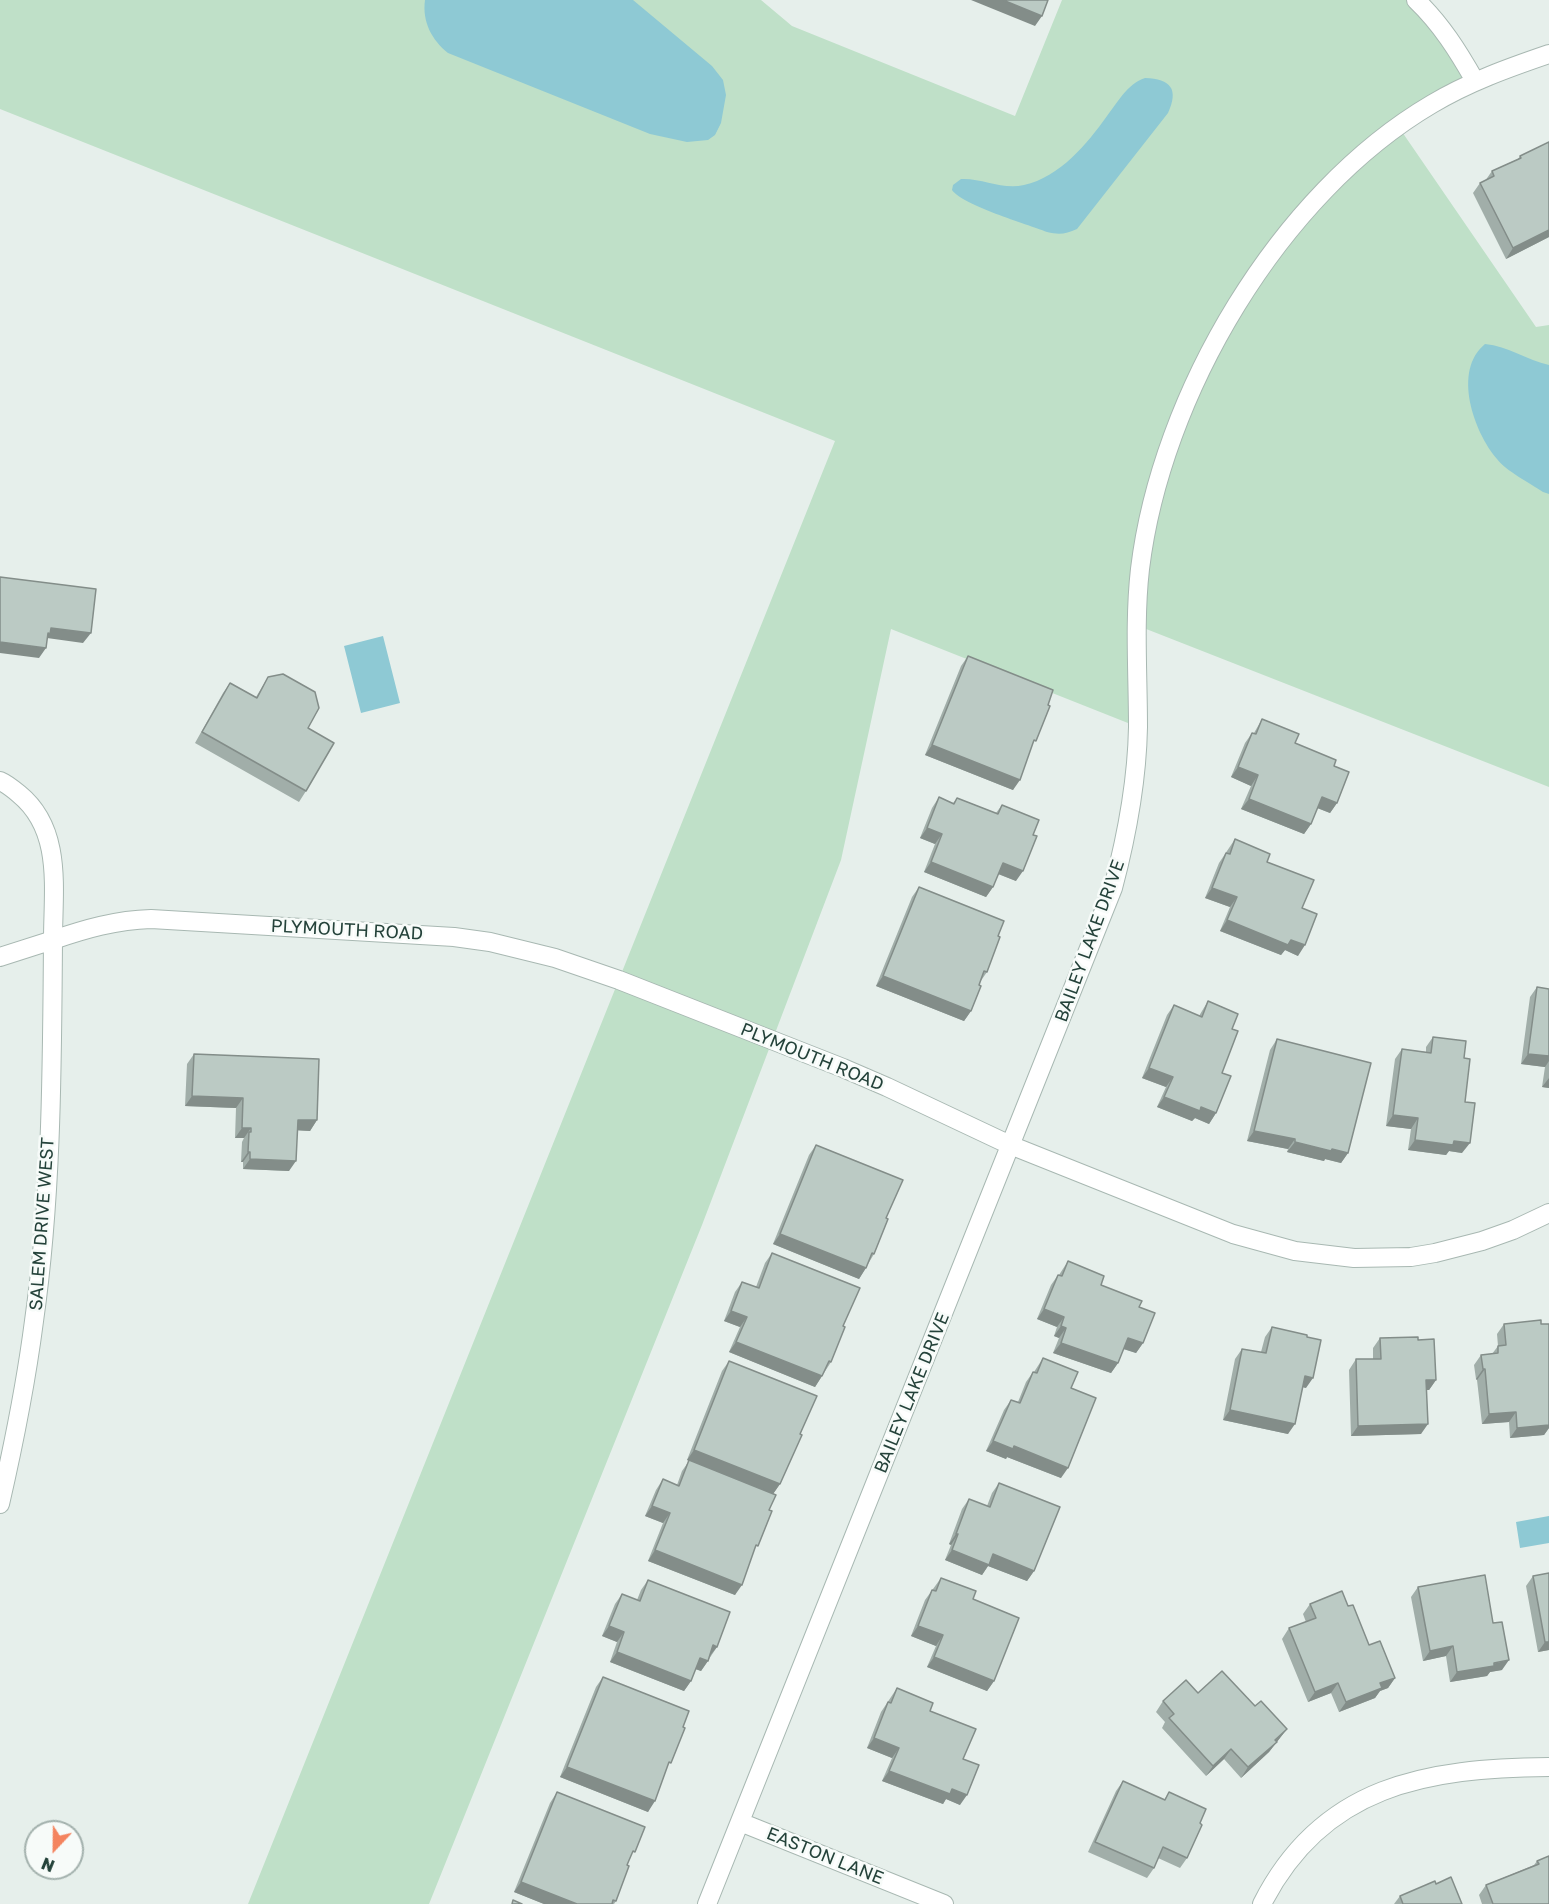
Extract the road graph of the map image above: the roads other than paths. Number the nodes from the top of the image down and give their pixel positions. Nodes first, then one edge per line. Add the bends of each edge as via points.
1 (1416, 0) edge
2 (1549, 54) edge
3 (1475, 81) junction
4 (0, 781) edge
5 (53, 940) junction
6 (0, 957) edge
7 (1011, 1145) junction
8 (1549, 1213) edge
9 (0, 1504) edge
10 (1549, 1767) edge
11 (740, 1822) junction
12 (707, 1904) edge
13 (944, 1904) edge
14 (1262, 1904) edge

1 - 3 street via 1454,43
2 - 3 street, BAILEY LAKE DRIVE
3 - 7 street, BAILEY LAKE DRIVE via 1398,126 1322,194 1286,235 1235,306 1192,388 1162,470 1145,536 1136,625 1137,757 1122,853 1101,920
4 - 5 street, SALEM DRIVE WEST via 30,802 46,828 53,858
5 - 6 street
5 - 7 street, PLYMOUTH ROAD via 108,924 151,919 424,934 490,942 555,958 619,980 878,1083
5 - 9 street, SALEM DRIVE WEST via 51,1101 42,1249 17,1430
7 - 8 street, PLYMOUTH ROAD via 1233,1234 1322,1256 1383,1258 1436,1254 1499,1235
7 - 11 street, BAILEY LAKE DRIVE
10 - 14 street via 1479,1770 1426,1778 1365,1798 1336,1814 1312,1834 1284,1866
11 - 12 street, BAILEY LAKE DRIVE
11 - 13 street, EASTON LANE

